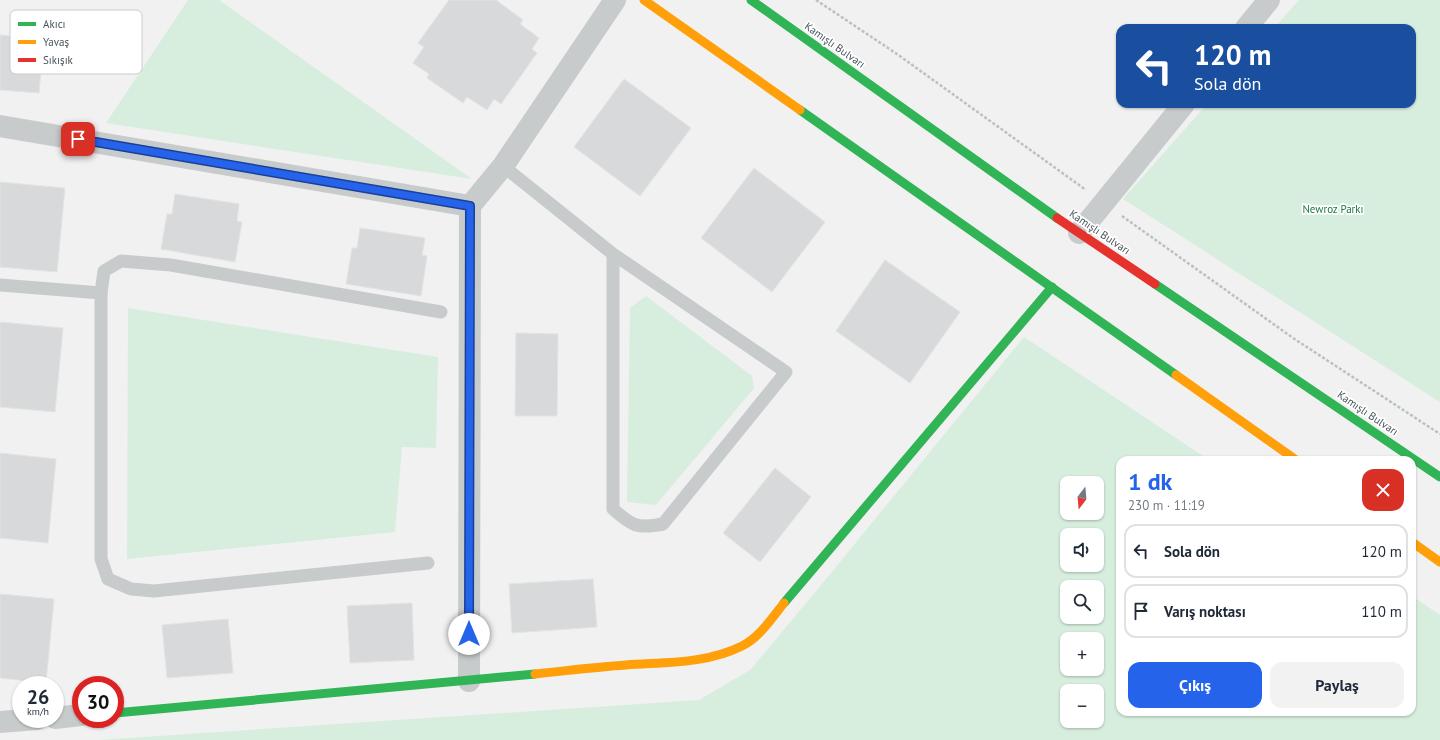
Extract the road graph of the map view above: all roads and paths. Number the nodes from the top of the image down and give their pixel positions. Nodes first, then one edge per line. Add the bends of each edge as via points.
1 (615, 0) edge
2 (644, 0) edge
3 (751, 0) edge
4 (816, 0) edge
5 (1269, 0) edge
6 (1249, 24) edge
7 (1181, 108) edge
8 (0, 126) edge
9 (503, 166) junction
10 (1104, 203) junction
11 (470, 206) junction
12 (1079, 233) junction
13 (613, 254) junction
14 (0, 285) edge
15 (1052, 287) junction
16 (101, 293) junction
17 (441, 312) dead end
18 (1440, 434) edge
19 (1290, 456) edge
20 (1409, 456) edge
21 (1416, 461) edge
22 (1440, 477) edge
23 (1416, 545) edge
24 (1440, 562) edge
25 (428, 563) dead end
26 (469, 681) junction
27 (124, 712) edge
28 (12, 721) edge
29 (0, 722) edge

1 - 9 street
2 - 15 main road
3 - 12 main road, Kamışlı Bulvarı
4 - 10 path via 897,54
5 - 6 street
7 - 10 street
8 - 11 street
9 - 11 street
9 - 13 lane
10 - 12 street
10 - 18 path via 1293,338
11 - 26 street
12 - 20 main road, Kamışlı Bulvarı
13 - 13 lane via 613,509 629,522 646,527 663,524 786,372
14 - 16 lane
15 - 19 main road
15 - 26 main road via 760,632 743,646 718,656 698,660
16 - 17 lane via 104,271 121,261 171,264
16 - 25 lane via 101,559 108,579 131,589 154,591
21 - 22 main road, Kamışlı Bulvarı
23 - 24 main road
26 - 27 main road
28 - 29 street

